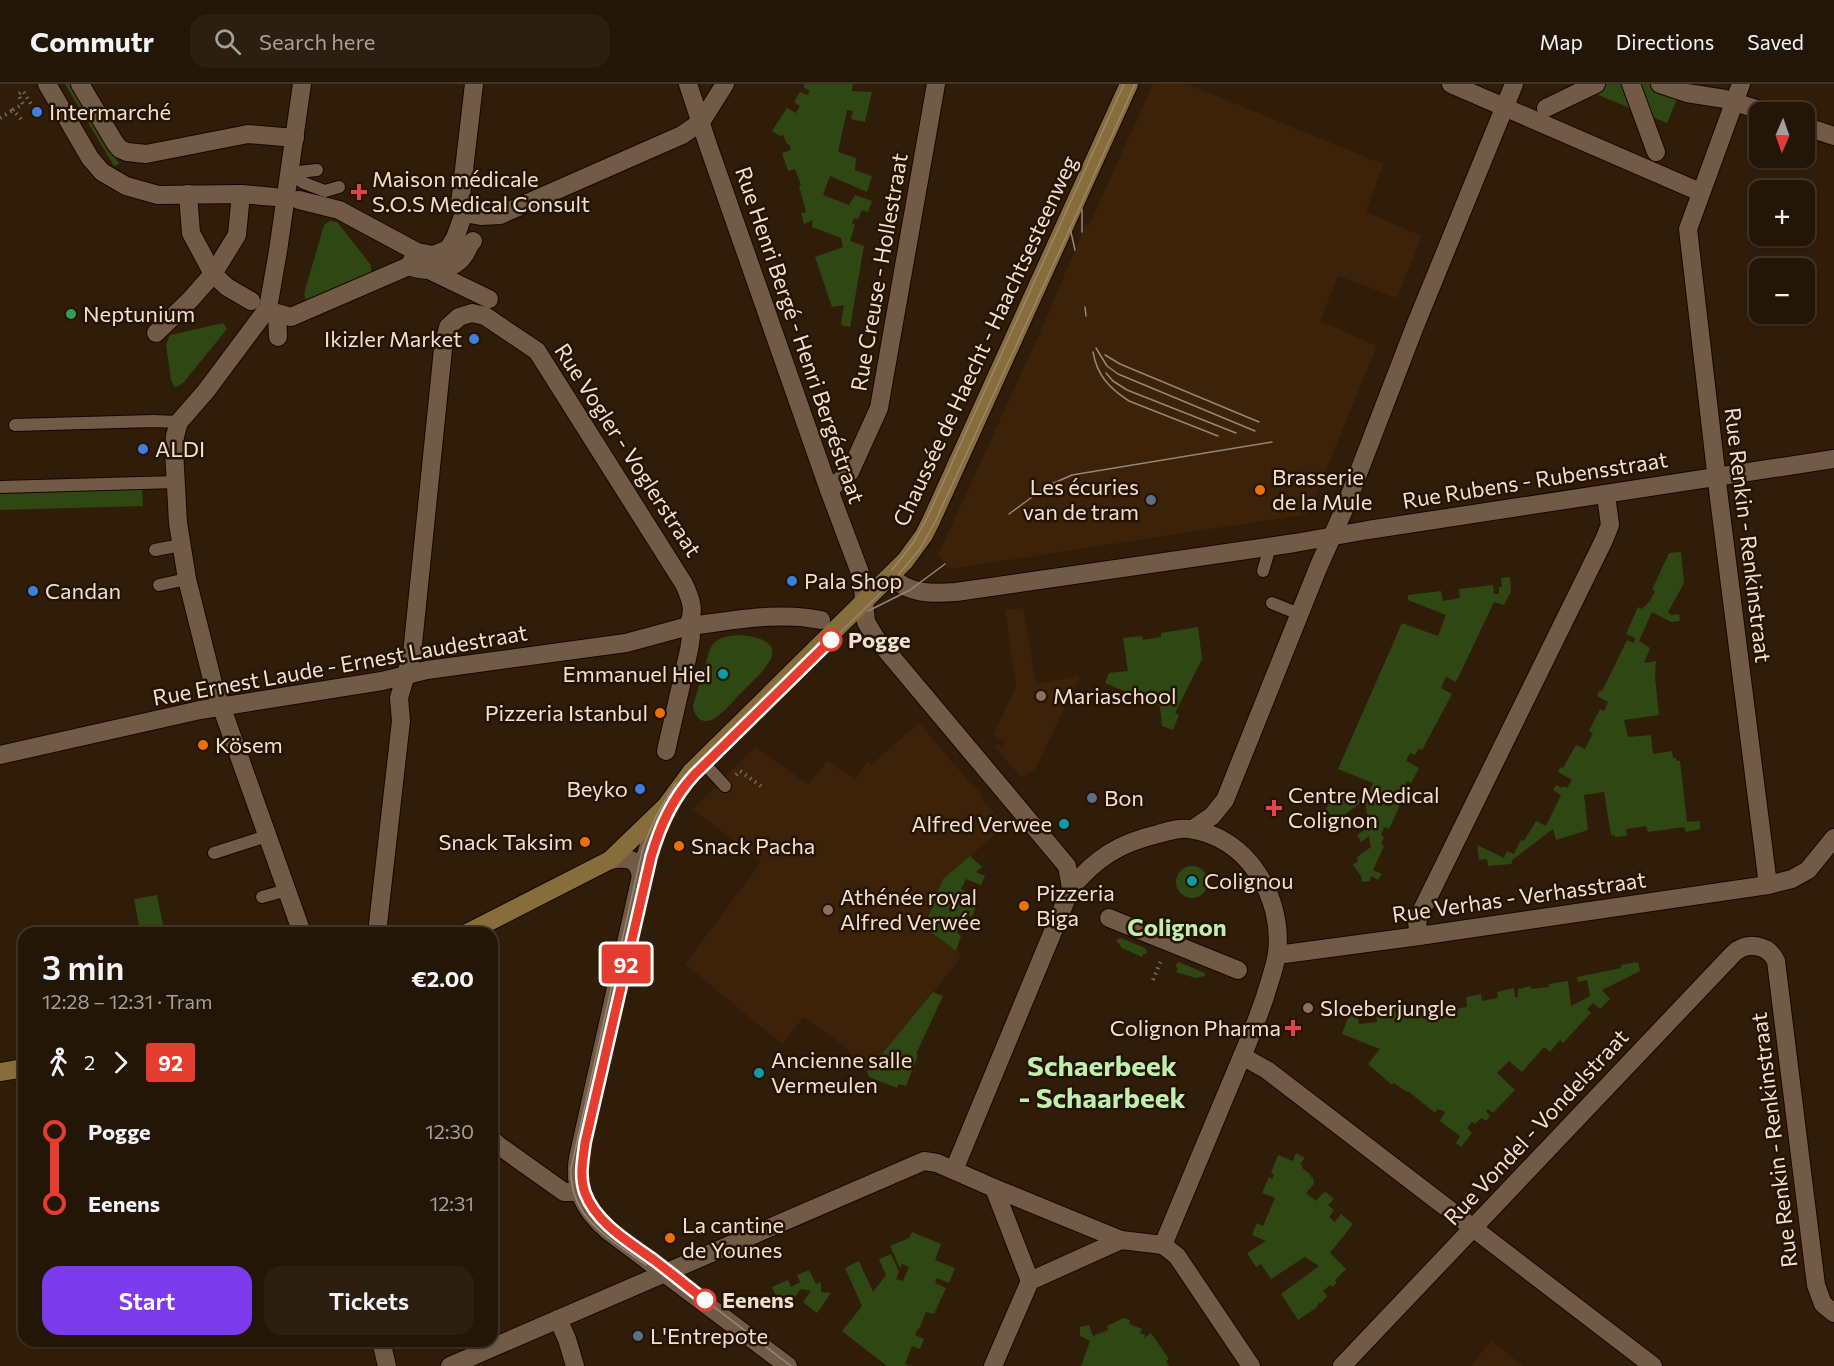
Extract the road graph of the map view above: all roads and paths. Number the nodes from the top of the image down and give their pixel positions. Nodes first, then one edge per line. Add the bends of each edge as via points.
1 (47, 84) edge
2 (80, 84) edge
3 (302, 84) edge
4 (474, 84) edge
5 (688, 84) edge
6 (725, 84) edge
7 (936, 84) edge
8 (1129, 84) edge
9 (1451, 84) edge
10 (1514, 84) edge
11 (1596, 84) edge
12 (1631, 84) edge
13 (1660, 84) edge
14 (1741, 84) edge
15 (1734, 101) junction
16 (34, 102) dead end
17 (1749, 106) edge
18 (1504, 107) junction
19 (1546, 108) dead end
20 (13, 110) junction
21 (0, 118) edge
22 (21, 119) dead end
23 (701, 122) junction
24 (1815, 130) edge
25 (1834, 136) edge
26 (295, 138) junction
27 (1656, 152) dead end
28 (317, 170) dead end
29 (290, 173) junction
30 (339, 187) dead end
31 (1700, 192) junction
32 (188, 194) junction
33 (241, 194) junction
34 (275, 197) dead end
35 (299, 200) dead end
36 (464, 213) junction
37 (473, 241) dead end
38 (413, 259) junction
39 (431, 271) junction
40 (213, 274) junction
41 (489, 299) dead end
42 (252, 301) dead end
43 (156, 333) dead end
44 (278, 337) dead end
45 (179, 422) junction
46 (15, 425) dead end
47 (1834, 459) edge
48 (1716, 477) junction
49 (176, 482) junction
50 (0, 487) edge
51 (829, 490) junction
52 (1606, 495) junction
53 (1332, 536) junction
54 (181, 544) junction
55 (1270, 547) junction
56 (155, 550) dead end
57 (1263, 571) dead end
58 (891, 577) junction
59 (188, 579) junction
60 (159, 585) dead end
61 (864, 603) junction
62 (1272, 603) dead end
63 (1299, 614) junction
64 (710, 616) junction
65 (821, 620) dead end
66 (689, 625) junction
67 (686, 650) junction
68 (406, 675) junction
69 (221, 706) junction
70 (666, 751) dead end
71 (0, 755) edge
72 (702, 761) junction
73 (728, 782) joint
74 (761, 786) dead end
75 (1225, 800) junction
76 (666, 806) junction
77 (1192, 830) junction
78 (267, 836) junction
79 (1834, 838) edge
80 (1226, 841) junction
81 (214, 853) dead end
82 (610, 860) junction
83 (640, 877) junction
84 (1768, 885) junction
85 (1071, 888) junction
86 (286, 890) junction
87 (262, 897) dead end
88 (1109, 918) dead end
89 (300, 927) edge
90 (378, 927) edge
91 (479, 927) edge
92 (1419, 936) junction
93 (1277, 955) junction
94 (1773, 955) joint
95 (1161, 960) dead end
96 (1238, 970) dead end
97 (1153, 980) dead end
98 (1242, 1056) junction
99 (18, 1069) edge
100 (0, 1072) edge
101 (498, 1145) edge
102 (954, 1170) junction
103 (994, 1188) junction
104 (578, 1191) junction
105 (1473, 1229) junction
106 (1121, 1240) junction
107 (1163, 1245) junction
108 (664, 1274) junction
109 (1030, 1281) junction
110 (1834, 1313) edge
111 (558, 1319) junction
112 (498, 1345) edge
113 (382, 1347) edge
114 (494, 1347) edge
115 (387, 1366) edge
116 (450, 1366) edge
117 (575, 1366) edge
118 (788, 1366) edge
119 (993, 1366) edge
120 (1251, 1366) edge
121 (1342, 1366) edge
122 (1653, 1366) edge

1 - 32 street via 102,172 138,191
2 - 26 street via 115,143 127,152 146,154 248,134
3 - 26 street
4 - 36 street via 460,204
5 - 23 street, Rue Henri Bergé - Henri Bergéstraat
6 - 23 street
7 - 51 street, Rue Creuse - Hollestraat via 879,408 850,472
8 - 58 street, Chaussée de Haecht - Haachtsesteenweg via 931,521 915,549
9 - 18 street
10 - 18 street
11 - 19 street
12 - 27 street
13 - 15 street
14 - 15 street, Rue Renkin - Renkinstraat
15 - 17 street
15 - 31 street, Rue Renkin - Renkinstraat
16 - 20 path via 31,104 23,91 18,94 23,104
18 - 31 street
18 - 53 street
20 - 21 path
20 - 22 path
23 - 36 street via 682,135 501,215
23 - 51 street, Rue Henri Bergé - Henri Bergéstraat
24 - 25 street
26 - 29 street
28 - 29 lane
29 - 30 lane via 325,191
29 - 45 street via 268,308
31 - 48 street, Rue Renkin - Renkinstraat via 1688,229
32 - 33 street
32 - 40 street via 191,233
33 - 34 street
33 - 40 street via 237,235
35 - 38 street via 339,210
36 - 38 street via 448,249
37 - 39 street via 463,258 449,267
38 - 39 street via 420,270
38 - 44 street via 291,317 277,313
39 - 41 street
40 - 42 street
40 - 43 street
45 - 46 lane
45 - 49 street via 174,450
47 - 48 street, Rue Rubens - Rubensstraat
48 - 52 street, Rue Rubens - Rubensstraat
48 - 84 street, Rue Renkin - Renkinstraat
49 - 50 lane
49 - 54 street
51 - 61 street, Rue Henri Bergé - Henri Bergéstraat via 862,578
52 - 53 street, Rue Rubens - Rubensstraat
52 - 92 street via 1610,525 1604,540 1420,914
53 - 55 street, Rue Rubens - Rubensstraat
53 - 63 street
54 - 56 lane
54 - 59 street
55 - 57 lane
55 - 58 street, Rue Rubens - Rubensstraat via 944,593 910,590
58 - 61 street, Chaussée de Haecht - Haachtsesteenweg
59 - 60 lane
59 - 69 street
61 - 72 street, Chaussée de Haecht - Haachtsesteenweg
61 - 85 street, Rue Henri Bergé - Henri Bergéstraat via 866,622 875,637 1067,866
62 - 63 lane
63 - 75 street
64 - 65 street, Rue Ernest Laude - Ernest Laudestraat
64 - 66 street, Rue Ernest Laude - Ernest Laudestraat
64 - 67 street via 705,637
66 - 67 street, Rue Vogler - Voglerstraat
66 - 68 street, Rue Ernest Laude - Ernest Laudestraat via 626,642
66 - 68 street, Rue Vogler - Voglerstraat via 692,607 684,584 537,351 485,316 472,313 459,317 448,327 443,349 412,654
67 - 70 street, Rue Vogler - Voglerstraat
68 - 69 street, Rue Ernest Laude - Ernest Laudestraat
68 - 90 street via 399,698 401,721
69 - 71 street, Rue Ernest Laude - Ernest Laudestraat
69 - 78 street
72 - 73 lane
72 - 76 street, Chaussée de Haecht - Haachtsesteenweg
73 - 74 path via 740,771
75 - 77 street via 1212,816
75 - 80 street
76 - 82 street, Chaussée de Haecht - Haachtsesteenweg
76 - 83 street
77 - 80 street
77 - 85 street via 1180,828 1135,839 1082,874
78 - 81 lane
78 - 86 street
79 - 84 street via 1808,870
80 - 93 street via 1258,873 1274,907
82 - 83 street via 635,862
82 - 91 street, Chaussée de Haecht - Haachtsesteenweg
83 - 104 street via 581,1141 576,1170
84 - 92 street, Rue Verhas - Verhasstraat
85 - 102 street
86 - 87 lane
86 - 89 street
88 - 96 street
92 - 93 street, Rue Verhas - Verhasstraat
93 - 98 street
94 - 105 street, Rue Vondel - Vondelstraat via 1757,946 1738,949
94 - 110 street, Rue Renkin - Renkinstraat via 1816,1285 1823,1304
95 - 97 path
98 - 105 street via 1267,1070
98 - 107 street
99 - 100 street
101 - 104 street via 564,1192
102 - 103 street
102 - 108 street via 924,1161
103 - 106 street
103 - 109 street
104 - 108 street via 599,1223
105 - 121 street, Rue Vondel - Vondelstraat
105 - 122 street
106 - 107 street
106 - 109 street
107 - 120 street via 1177,1256
108 - 111 street
108 - 118 street
109 - 119 street
111 - 112 street
111 - 117 street
113 - 115 street
114 - 116 street

